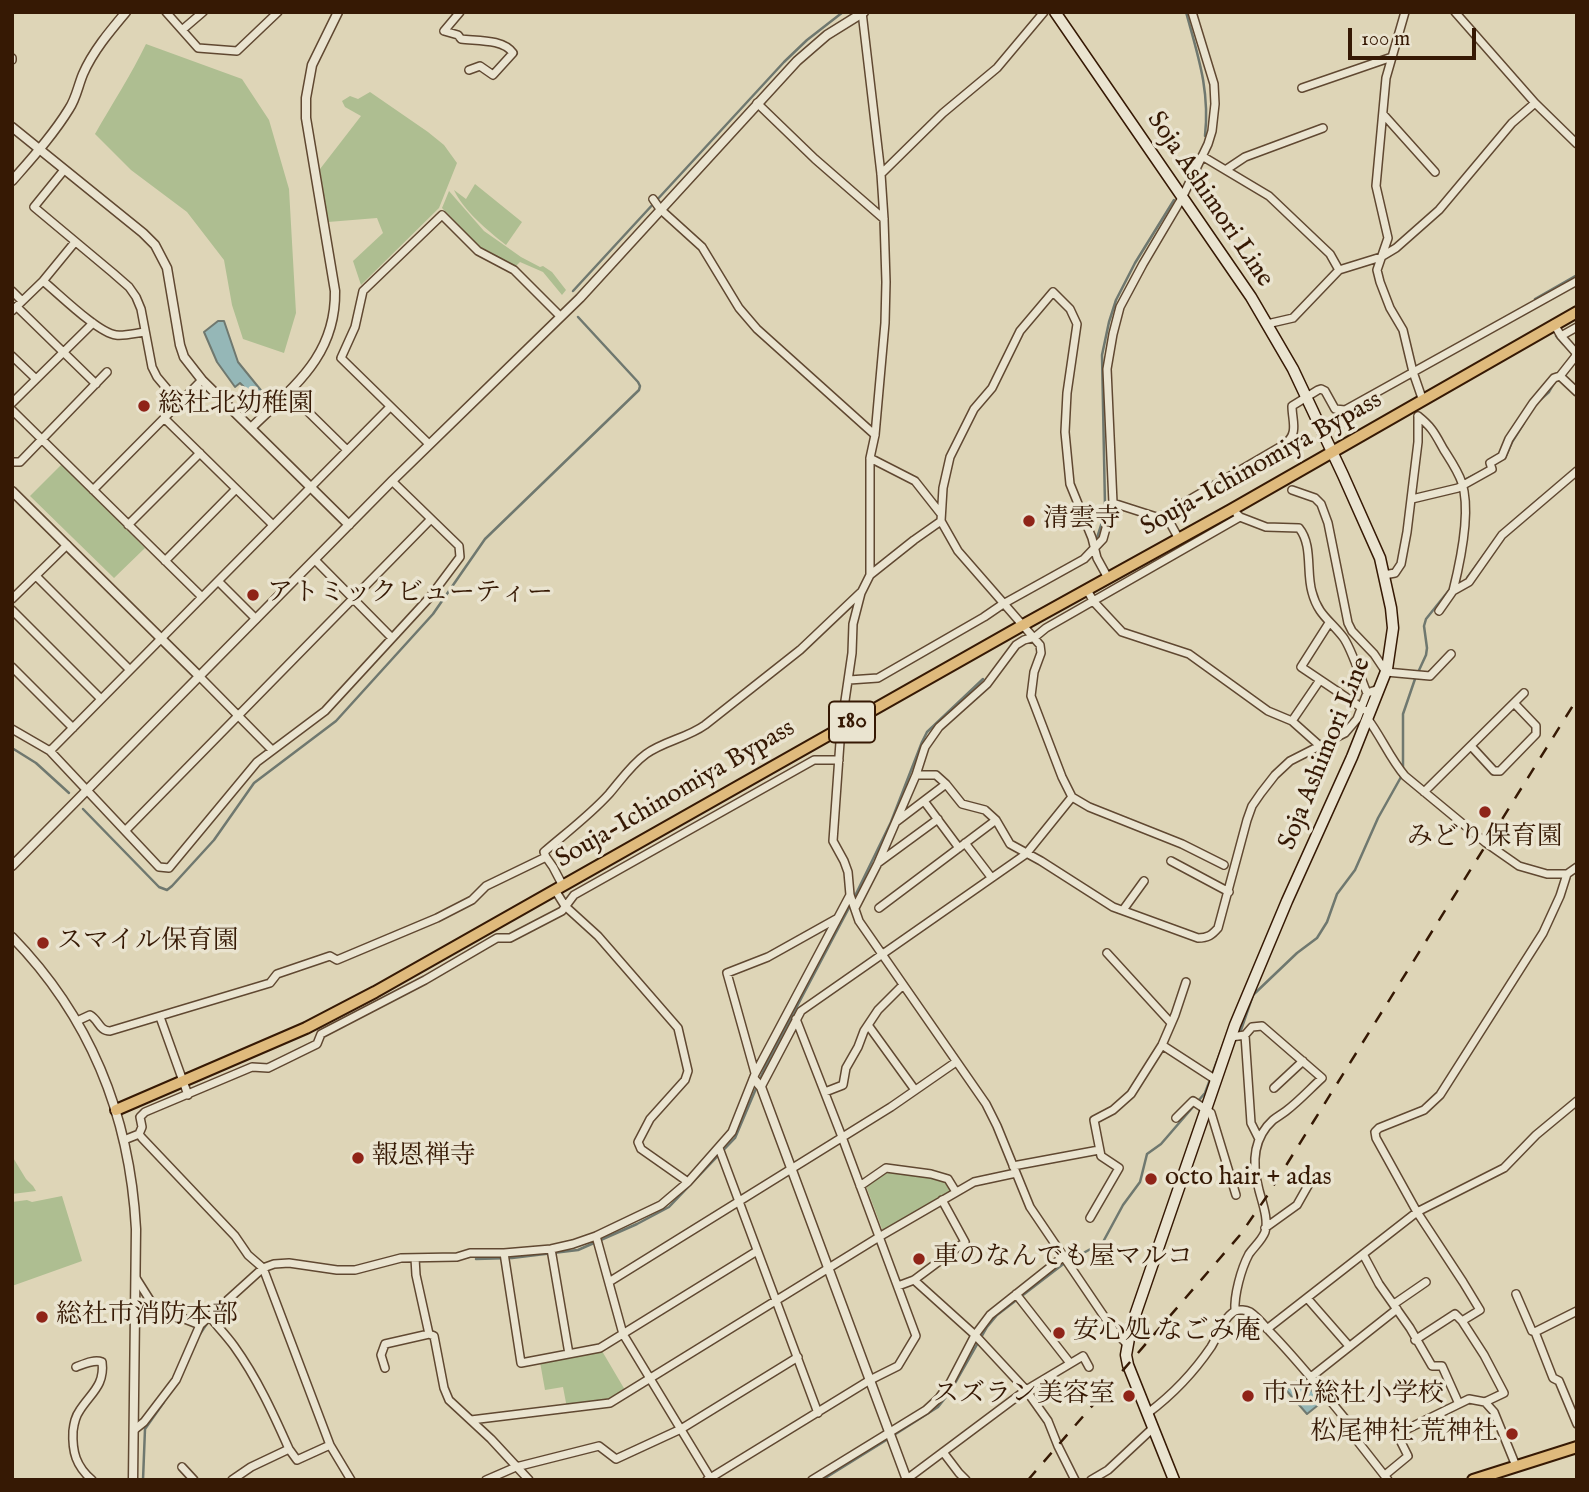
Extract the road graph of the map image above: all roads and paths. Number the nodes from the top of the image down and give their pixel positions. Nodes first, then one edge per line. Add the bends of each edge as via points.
1 (126, 12) edge
2 (166, 12) edge
3 (203, 12) edge
4 (278, 12) edge
5 (338, 12) edge
6 (460, 12) edge
7 (863, 12) edge
8 (1044, 12) edge
9 (1055, 12) edge
10 (1192, 12) edge
11 (1405, 12) edge
12 (1455, 12) edge
13 (182, 30) junction
14 (1392, 57) junction
15 (469, 70) dead end
16 (1302, 88) dead end
17 (757, 103) junction
18 (1535, 103) junction
19 (1383, 114) junction
20 (12, 127) edge
21 (1323, 128) dead end
22 (1577, 144) edge
23 (39, 149) junction
24 (1202, 156) junction
25 (1227, 169) junction
26 (64, 170) junction
27 (1435, 172) dead end
28 (881, 174) junction
29 (12, 181) edge
30 (1182, 198) junction
31 (656, 204) junction
32 (884, 219) junction
33 (75, 242) junction
34 (1381, 257) junction
35 (1339, 270) junction
36 (43, 281) junction
37 (1577, 281) edge
38 (12, 291) edge
39 (17, 306) edge
40 (1577, 312) edge
41 (561, 316) junction
42 (93, 323) junction
43 (1267, 324) junction
44 (1554, 324) junction
45 (1577, 327) edge
46 (145, 332) junction
47 (1561, 336) junction
48 (64, 352) junction
49 (1576, 353) edge
50 (12, 356) edge
51 (107, 372) dead end
52 (1413, 372) junction
53 (1558, 377) junction
54 (36, 379) junction
55 (202, 380) junction
56 (96, 384) junction
57 (288, 391) junction
58 (1577, 392) edge
59 (1307, 397) junction
60 (12, 403) edge
61 (178, 403) junction
62 (390, 407) junction
63 (1418, 407) junction
64 (12, 410) edge
65 (164, 418) junction
66 (251, 428) junction
67 (875, 435) junction
68 (41, 439) junction
69 (429, 444) junction
70 (347, 450) junction
71 (1333, 451) junction
72 (200, 453) junction
73 (870, 458) junction
74 (12, 462) edge
75 (1577, 471) edge
76 (392, 481) junction
77 (1461, 485) junction
78 (310, 488) junction
79 (236, 489) junction
80 (93, 490) junction
81 (1292, 490) dead end
82 (12, 491) edge
83 (1412, 499) junction
84 (1113, 502) junction
85 (1236, 513) junction
86 (941, 517) junction
87 (1158, 518) junction
88 (431, 519) junction
89 (128, 525) junction
90 (273, 525) junction
91 (349, 526) junction
92 (1179, 539) junction
93 (67, 545) junction
94 (1095, 549) junction
95 (315, 560) junction
96 (165, 561) junction
97 (870, 575) junction
98 (1384, 575) junction
99 (36, 576) junction
100 (1108, 578) junction
101 (218, 581) junction
102 (1087, 590) junction
103 (1453, 591) junction
104 (861, 593) junction
105 (202, 597) junction
106 (353, 598) junction
107 (12, 599) edge
108 (1094, 602) junction
109 (1003, 604) junction
110 (12, 610) edge
111 (1439, 611) dead end
112 (256, 620) junction
113 (1329, 623) junction
114 (1023, 625) junction
115 (161, 638) junction
116 (392, 638) junction
117 (1035, 638) junction
118 (1451, 654) dead end
119 (12, 667) edge
120 (130, 670) junction
121 (1386, 672) junction
122 (200, 677) junction
123 (849, 680) junction
124 (1320, 680) junction
125 (1379, 689) junction
126 (1367, 693) junction
127 (1524, 693) dead end
128 (101, 699) junction
129 (1514, 703) junction
130 (1366, 713) junction
131 (239, 715) junction
132 (1292, 721) junction
133 (841, 727) junction
134 (73, 728) junction
135 (12, 729) edge
136 (1320, 746) junction
137 (1471, 746) junction
138 (272, 750) junction
139 (50, 751) junction
140 (839, 760) junction
141 (916, 775) junction
142 (946, 784) junction
143 (87, 791) junction
144 (1424, 792) junction
145 (1072, 797) junction
146 (924, 801) junction
147 (938, 819) junction
148 (996, 820) junction
149 (895, 823) junction
150 (125, 831) junction
151 (962, 845) junction
152 (1026, 854) junction
153 (546, 857) junction
154 (1171, 861) dead end
155 (878, 863) junction
156 (1224, 865) dead end
157 (12, 866) edge
158 (1577, 867) edge
159 (1567, 874) junction
160 (990, 877) junction
161 (1144, 881) dead end
162 (559, 888) junction
163 (1229, 892) junction
164 (852, 901) junction
165 (565, 906) junction
166 (879, 908) dead end
167 (1123, 910) junction
168 (836, 919) junction
169 (12, 937) edge
170 (1107, 953) dead end
171 (882, 954) junction
172 (1186, 982) dead end
173 (903, 985) junction
174 (160, 1017) junction
175 (796, 1020) junction
176 (77, 1021) junction
177 (1171, 1023) junction
178 (868, 1025) junction
179 (1245, 1035) junction
180 (1231, 1037) junction
181 (1162, 1045) junction
182 (1303, 1061) junction
183 (956, 1062) junction
184 (1216, 1080) junction
185 (183, 1081) junction
186 (757, 1081) junction
187 (1274, 1088) dead end
188 (915, 1090) junction
189 (825, 1092) junction
190 (188, 1095) junction
191 (1577, 1101) edge
192 (116, 1110) junction
193 (1206, 1110) junction
194 (1176, 1118) dead end
195 (139, 1135) junction
196 (842, 1137) junction
197 (1259, 1139) junction
198 (124, 1140) junction
199 (1099, 1150) junction
200 (720, 1152) junction
201 (791, 1169) junction
202 (1015, 1169) junction
203 (1314, 1175) dead end
204 (688, 1182) junction
205 (860, 1186) junction
206 (956, 1192) junction
207 (1237, 1195) dead end
208 (942, 1200) junction
209 (739, 1201) junction
210 (1417, 1212) junction
211 (1090, 1218) dead end
212 (1265, 1228) junction
213 (879, 1237) junction
214 (597, 1240) junction
215 (757, 1251) junction
216 (551, 1252) junction
217 (1363, 1254) junction
218 (505, 1257) junction
219 (1063, 1257) junction
220 (415, 1258) junction
221 (263, 1268) junction
222 (829, 1269) junction
223 (135, 1277) junction
224 (914, 1280) junction
225 (609, 1282) junction
226 (1426, 1282) dead end
227 (898, 1286) junction
228 (1016, 1294) junction
229 (1516, 1294) dead end
230 (1307, 1298) junction
231 (777, 1301) junction
232 (1396, 1307) junction
233 (1235, 1311) junction
234 (1577, 1311) edge
235 (210, 1318) junction
236 (1462, 1321) junction
237 (200, 1325) junction
238 (1268, 1329) junction
239 (1535, 1332) junction
240 (429, 1334) junction
241 (623, 1334) junction
242 (975, 1335) junction
243 (1415, 1340) junction
244 (1127, 1344) junction
245 (1349, 1346) junction
246 (569, 1354) junction
247 (797, 1357) junction
248 (1070, 1363) junction
249 (76, 1367) dead end
250 (1089, 1367) dead end
251 (385, 1368) dead end
252 (1311, 1377) junction
253 (649, 1378) junction
254 (870, 1380) junction
255 (1026, 1390) junction
256 (1485, 1402) junction
257 (1459, 1404) junction
258 (818, 1413) junction
259 (1148, 1413) junction
260 (471, 1420) junction
261 (1577, 1423) edge
262 (1153, 1428) junction
263 (681, 1429) junction
264 (134, 1430) junction
265 (891, 1436) junction
266 (330, 1445) junction
267 (1577, 1447) edge
268 (289, 1449) junction
269 (943, 1451) junction
270 (183, 1466) dead end
271 (1517, 1466) junction
272 (516, 1467) junction
273 (1386, 1477) edge
274 (710, 1479) edge
275 (907, 1479) edge
276 (92, 1480) edge
277 (133, 1480) edge
278 (194, 1480) edge
279 (232, 1480) edge
280 (351, 1480) edge
281 (486, 1480) edge
282 (530, 1480) edge
283 (812, 1480) edge
284 (966, 1480) edge
285 (1075, 1480) edge
286 (1091, 1480) edge
287 (1174, 1480) edge
288 (1473, 1480) edge

1 - 23 street via 92,57 71,106
2 - 13 street
3 - 13 street
4 - 13 street via 237,51 198,48
5 - 57 street via 312,65 306,99 335,306 327,342
6 - 15 street via 443,31 461,39 502,44 513,53 493,75 480,66
7 - 17 street via 812,47
7 - 28 street
8 - 28 street via 997,68
9 - 30 main road, Soja Ashimori Line
10 - 24 street via 1214,84 1212,131
11 - 14 street
12 - 18 street
14 - 16 street
14 - 19 street
17 - 31 street
17 - 32 street
18 - 22 street
18 - 34 street via 1512,123 1439,210
19 - 27 street
19 - 34 street via 1376,186 1388,238
20 - 23 street
21 - 25 street via 1245,157
23 - 26 street
23 - 29 street
24 - 25 street
24 - 30 street
25 - 35 street via 1269,196 1329,254
26 - 33 street via 34,207
26 - 55 street via 159,251 167,268 184,357
28 - 32 street
30 - 43 main road, Soja Ashimori Line
30 - 84 street via 1120,307 1113,334 1107,369
31 - 41 street
31 - 67 street via 702,247 757,329
32 - 67 street via 885,323
33 - 36 street
33 - 46 street via 129,287 141,309
34 - 35 street
34 - 52 street via 1380,282 1403,330
35 - 43 street via 1293,318
36 - 39 street
36 - 42 street
37 - 52 street
38 - 39 street
39 - 48 street
40 - 44 highway, Souja-Ichinomiya Bypass / 180
41 - 62 street via 514,270 478,251 442,215 363,291 355,327 341,358
41 - 69 street
42 - 46 street via 116,335
42 - 48 street
43 - 59 main road, Soja Ashimori Line
44 - 47 street
44 - 63 highway, Souja-Ichinomiya Bypass / 180
45 - 47 street
46 - 61 street via 152,367
47 - 49 street
48 - 54 street
48 - 56 street
49 - 53 street
50 - 54 street
51 - 56 street
52 - 59 street via 1345,410 1335,409 1323,389
52 - 63 street
53 - 58 street
53 - 77 street via 1532,403 1502,456 1490,463 1492,470
54 - 60 street
55 - 61 street
55 - 66 street
56 - 68 street
57 - 66 street
57 - 70 street
59 - 71 main road, Soja Ashimori Line
59 - 87 street via 1292,406 1295,427 1290,440
61 - 65 street
62 - 69 street
62 - 70 street
63 - 71 highway, Souja-Ichinomiya Bypass / 180
63 - 77 street
63 - 83 street
64 - 68 street
65 - 72 street
65 - 80 street
66 - 78 street
67 - 73 street
68 - 74 street via 20,462
68 - 80 street
69 - 76 street
70 - 78 street
71 - 85 highway, Souja-Ichinomiya Bypass / 180
71 - 98 main road, Soja Ashimori Line
72 - 79 street
72 - 89 street
73 - 86 street via 915,481
73 - 97 street
75 - 103 street via 1502,535 1469,582
76 - 88 street
76 - 91 street
77 - 83 street
77 - 103 street via 1465,518
78 - 90 street
78 - 91 street
79 - 90 street
79 - 96 street
80 - 89 street
81 - 121 street via 1321,504 1348,623
82 - 93 street
83 - 98 street via 1401,564 1395,573
84 - 87 street
84 - 94 street via 1103,540
85 - 92 highway, Souja-Ichinomiya Bypass / 180
85 - 108 street
85 - 113 street via 1266,527 1299,528 1306,541 1312,595
86 - 94 street via 950,457 1020,331 1053,292 1077,324 1065,432 1070,484
86 - 97 street
86 - 109 street via 958,551
87 - 92 street via 1169,521
88 - 106 street
88 - 116 street via 460,546 460,557
89 - 96 street
90 - 101 street
91 - 95 street
92 - 100 highway, Souja-Ichinomiya Bypass / 180
93 - 99 street
93 - 115 street
94 - 100 street
94 - 109 street
95 - 106 street
95 - 112 street
96 - 105 street
97 - 104 street
98 - 121 main road, Soja Ashimori Line via 1393,628
99 - 107 street
99 - 120 street
100 - 102 highway, Souja-Ichinomiya Bypass / 180
101 - 105 street
101 - 112 street
102 - 108 street
102 - 114 highway, Souja-Ichinomiya Bypass / 180
103 - 111 street
104 - 123 street via 853,624
104 - 153 street via 800,650 705,725 646,754 544,852
105 - 115 street
106 - 116 street
106 - 131 street
108 - 117 street
108 - 132 street via 1122,632 1189,654 1268,711
109 - 114 street
109 - 123 street via 878,678
110 - 128 street
112 - 122 street
113 - 124 street via 1301,667
113 - 126 street via 1344,639
114 - 117 street
114 - 133 highway, Souja-Ichinomiya Bypass / 180
115 - 120 street
115 - 122 street
116 - 138 street via 325,711
117 - 141 street via 1016,645 987,684 939,727 925,747
117 - 145 street via 1041,653 1031,696
118 - 121 street via 1430,676
119 - 134 street
120 - 128 street
121 - 125 main road, Soja Ashimori Line
122 - 131 street
122 - 143 street
123 - 133 street
124 - 130 street
124 - 132 street
125 - 126 street
125 - 130 main road, Soja Ashimori Line
126 - 130 street
127 - 129 street
128 - 134 street
129 - 137 street
129 - 137 street via 1536,726 1536,734 1500,771 1494,771
130 - 136 street via 1345,733
130 - 144 street via 1398,768
130 - 180 main road, Soja Ashimori Line via 1352,757
131 - 138 street
131 - 150 street
132 - 136 street
133 - 140 street
133 - 162 highway, Souja-Ichinomiya Bypass / 180
134 - 139 street
135 - 139 street
136 - 163 street via 1290,761 1252,806
137 - 144 street
138 - 150 street via 169,867 159,867
139 - 143 street
140 - 164 street via 833,841 848,872
140 - 165 street via 814,760 574,895
141 - 142 street via 936,775
141 - 149 street
142 - 146 street
142 - 148 street via 962,804 985,810
143 - 150 street
143 - 157 street
144 - 159 street via 1519,866
145 - 152 street
145 - 156 street
146 - 147 street
146 - 149 street
147 - 151 street
147 - 155 street
148 - 151 street
148 - 152 street via 1010,844
149 - 155 street
151 - 160 street
151 - 166 street
152 - 160 street
152 - 167 street
153 - 162 street
153 - 174 street via 401,934 337,960 330,956 277,974 270,983
154 - 163 street
155 - 164 street
158 - 159 street
159 - 210 street via 1543,933 1440,1095 1424,1110 1375,1132
160 - 171 street
161 - 167 street
162 - 165 street
162 - 185 highway, Souja-Ichinomiya Bypass / 180 via 306,1028
163 - 167 street via 1218,928 1206,938
164 - 168 street
164 - 171 street via 859,921
165 - 190 street via 321,1034 317,1044 268,1068 252,1067
165 - 204 street via 598,936 678,1028 688,1071 685,1080 650,1119 638,1142 641,1149
168 - 186 street
168 - 186 street via 768,957 727,973
169 - 176 street
170 - 177 street
171 - 173 street
171 - 175 street via 801,1011
172 - 177 street
173 - 178 street
173 - 183 street
174 - 176 street via 110,1031 90,1015
174 - 185 street
175 - 186 street
175 - 189 street
176 - 192 street
177 - 181 street
178 - 188 street
178 - 189 street via 846,1068 843,1085
179 - 180 street
179 - 182 street via 1252,1027 1262,1026
179 - 197 street via 1251,1123
180 - 184 main road, Soja Ashimori Line
181 - 184 street
181 - 199 street via 1131,1094 1094,1120
182 - 187 street
182 - 197 street via 1322,1078 1272,1121
183 - 188 street
183 - 202 street via 986,1104
184 - 193 main road, Soja Ashimori Line
185 - 190 street
185 - 192 highway, Souja-Ichinomiya Bypass / 180
186 - 200 street
186 - 201 street
188 - 196 street
189 - 196 street
190 - 195 street via 145,1112
191 - 210 street via 1504,1168
192 - 198 street
193 - 194 street via 1193,1101
193 - 207 street via 1211,1113
193 - 244 main road, Soja Ashimori Line
195 - 198 street
195 - 221 street
196 - 201 street
196 - 205 street
197 - 212 street via 1254,1172
198 - 223 street via 135,1202
199 - 202 street
199 - 211 street via 1119,1168
200 - 204 street
200 - 209 street
201 - 209 street
201 - 222 street
202 - 206 street
202 - 219 street via 1030,1207
203 - 212 street via 1297,1205
204 - 214 street via 661,1205
205 - 206 street via 886,1168 948,1179
205 - 213 street
206 - 208 street
208 - 213 street
208 - 224 street via 965,1242
209 - 215 street
209 - 225 street
210 - 217 street
210 - 236 street via 1480,1310
212 - 233 street via 1248,1257 1234,1298
213 - 222 street
213 - 227 street
214 - 216 street
214 - 225 street
215 - 231 street
215 - 241 street
216 - 218 street
216 - 246 street
217 - 230 street
217 - 232 street
218 - 220 street via 470,1253
218 - 246 street via 521,1363
219 - 228 street
219 - 244 street
220 - 221 street via 355,1270 289,1263
220 - 240 street
221 - 235 street
221 - 266 street
222 - 231 street
222 - 254 street
223 - 237 street via 153,1305
223 - 264 street
224 - 227 street
224 - 242 street
225 - 241 street
226 - 232 street
227 - 254 street via 916,1336 898,1366
228 - 242 street via 989,1315
228 - 248 street
229 - 239 street
230 - 238 street
230 - 245 street
231 - 247 street
231 - 253 street
232 - 243 street
232 - 245 street
233 - 238 street via 1249,1311
233 - 259 street via 1185,1378
234 - 239 street
235 - 237 street
235 - 268 street via 254,1377
236 - 243 street via 1455,1314
236 - 256 street via 1504,1393
237 - 264 street via 176,1380
238 - 252 street
239 - 261 street
240 - 251 street via 385,1344 381,1355
240 - 260 street via 434,1336 449,1400
241 - 246 street via 600,1348
241 - 253 street
242 - 255 street
242 - 265 street via 939,1398
243 - 257 street via 1432,1366 1442,1367
244 - 259 main road, Soja Ashimori Line via 1128,1365
245 - 252 street
247 - 258 street
247 - 263 street
248 - 250 street via 1083,1356
248 - 255 street
249 - 276 street via 102,1362 102,1379 74,1422 73,1451
252 - 273 street
253 - 260 street via 610,1404
253 - 263 street
254 - 258 street
254 - 265 street
255 - 269 street
255 - 285 street via 1048,1421
256 - 257 street via 1469,1399
256 - 271 street via 1494,1412
257 - 273 street via 1397,1434 1408,1456
258 - 274 street
259 - 262 main road, Soja Ashimori Line
260 - 272 street
262 - 286 street
262 - 287 main road, Soja Ashimori Line
263 - 272 street via 616,1459 598,1446
263 - 274 street
264 - 277 street
265 - 275 street
265 - 283 street
266 - 268 street via 297,1460
266 - 280 street
267 - 271 highway
268 - 279 street
269 - 275 street
269 - 284 street
270 - 278 street
271 - 288 highway
272 - 281 street
272 - 282 street

